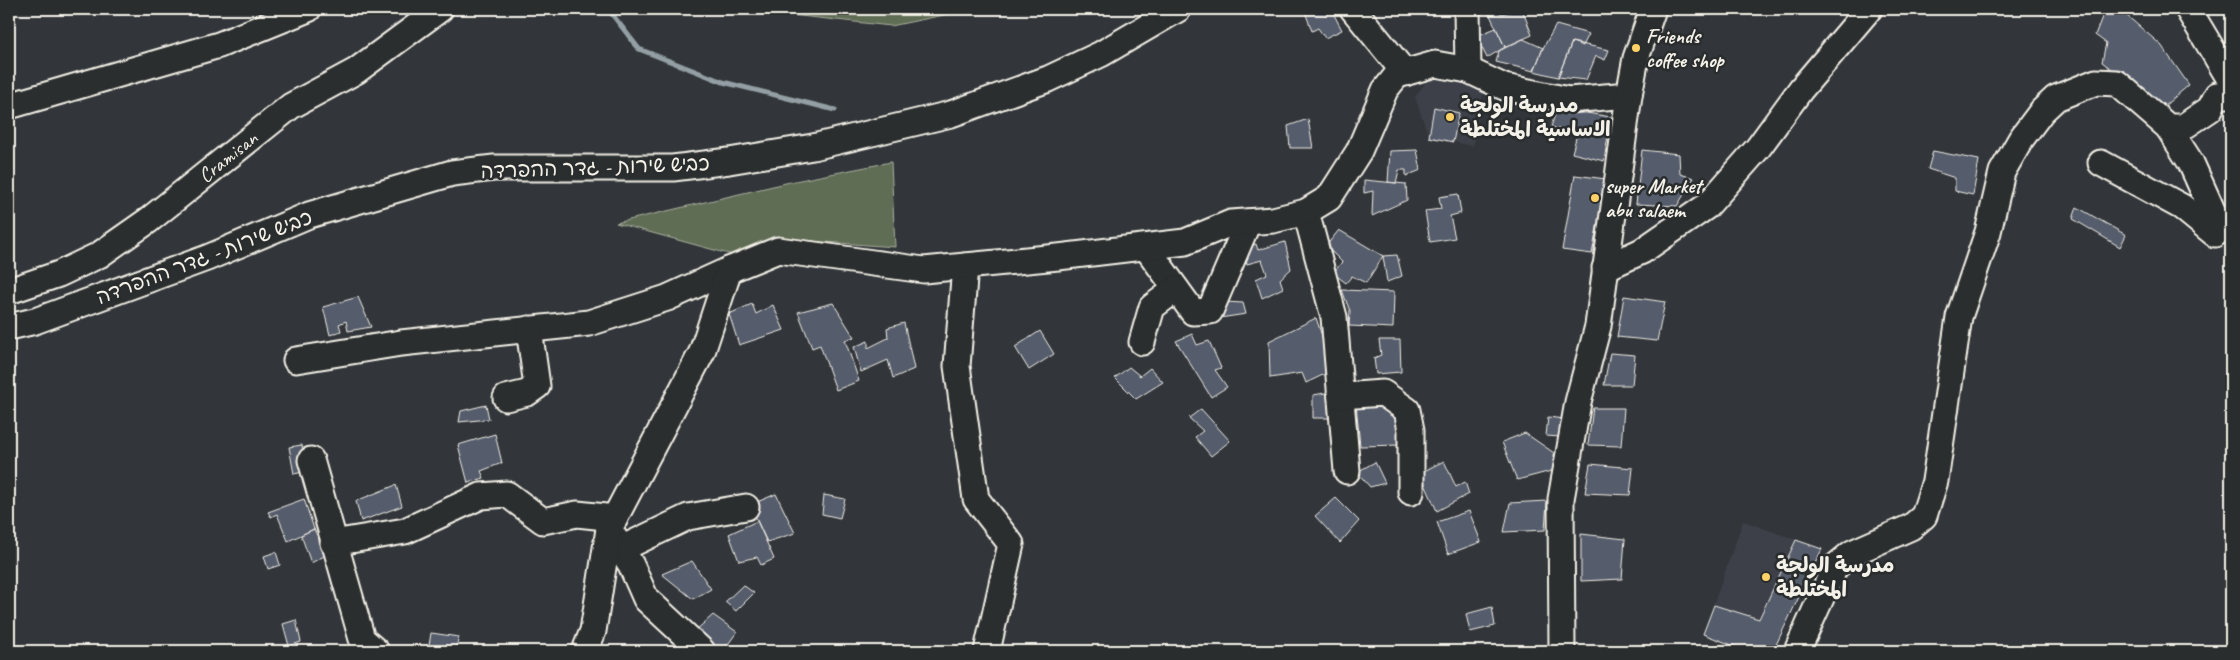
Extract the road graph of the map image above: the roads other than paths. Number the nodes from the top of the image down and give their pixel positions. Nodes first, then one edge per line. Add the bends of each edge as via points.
1 (308, 9) edge
2 (440, 9) edge
3 (1178, 9) edge
4 (1353, 9) edge
5 (1467, 9) edge
6 (1653, 9) edge
7 (1869, 9) edge
8 (2188, 9) edge
9 (1468, 70) junction
10 (1405, 73) junction
11 (2231, 81) edge
12 (1629, 95) junction
13 (2231, 95) edge
14 (9, 106) edge
15 (2168, 127) junction
16 (2100, 163) dead end
17 (1306, 212) junction
18 (1248, 222) junction
19 (1146, 247) junction
20 (966, 266) junction
21 (1605, 268) junction
22 (729, 270) junction
23 (1176, 289) junction
24 (9, 290) edge
25 (9, 327) edge
26 (529, 329) junction
27 (1142, 342) dead end
28 (296, 360) dead end
29 (1341, 396) junction
30 (506, 398) dead end
31 (311, 460) dead end
32 (1347, 470) dead end
33 (1411, 492) dead end
34 (746, 507) dead end
35 (615, 532) junction
36 (333, 544) junction
37 (376, 651) edge
38 (585, 651) edge
39 (702, 651) edge
40 (987, 651) edge
41 (1562, 651) edge
42 (1797, 651) edge

1 - 14 street via 219,45
2 - 24 street, Cramisan via 356,71 290,106 164,208 99,255 59,274
3 - 25 street, כביש שירות - גדר ההפרדה via 1101,54 1048,79 951,114 813,147 673,168 504,168 452,173 309,215 206,258 35,321
4 - 10 street
5 - 9 street
6 - 12 street via 1636,58
7 - 21 street via 1801,90 1758,148 1707,206 1642,251
8 - 11 street
9 - 10 street via 1435,64
9 - 12 street via 1504,87 1569,100
10 - 17 street via 1397,75 1384,90 1359,151 1329,198
12 - 21 street
13 - 15 street via 2217,95 2210,110 2184,127
15 - 16 street via 2191,163 2220,228 2216,234 2182,207
15 - 42 street via 2117,84 2096,82 2056,98 2021,139 2002,172 1988,232 1959,317 1935,481 1924,516 1912,527 1852,553 1835,567
17 - 18 street
17 - 29 street via 1334,317
18 - 19 street via 1231,223 1185,242
18 - 23 street via 1210,311 1193,312
19 - 20 street
19 - 23 street
20 - 22 street via 924,270 778,250
20 - 40 street via 957,366 976,499 1011,544
21 - 41 street via 1598,326 1578,402 1561,499
22 - 26 street via 667,298 589,323
22 - 35 street via 702,352
23 - 27 street via 1152,307
26 - 28 street via 401,343
26 - 30 street via 537,386 526,393
29 - 32 street
29 - 33 street via 1383,393 1407,410 1411,430
31 - 36 street
34 - 35 street
35 - 36 street via 577,514 543,521 507,494 481,496 406,531
35 - 38 street via 593,631
35 - 39 street via 646,599
36 - 37 street via 362,639

